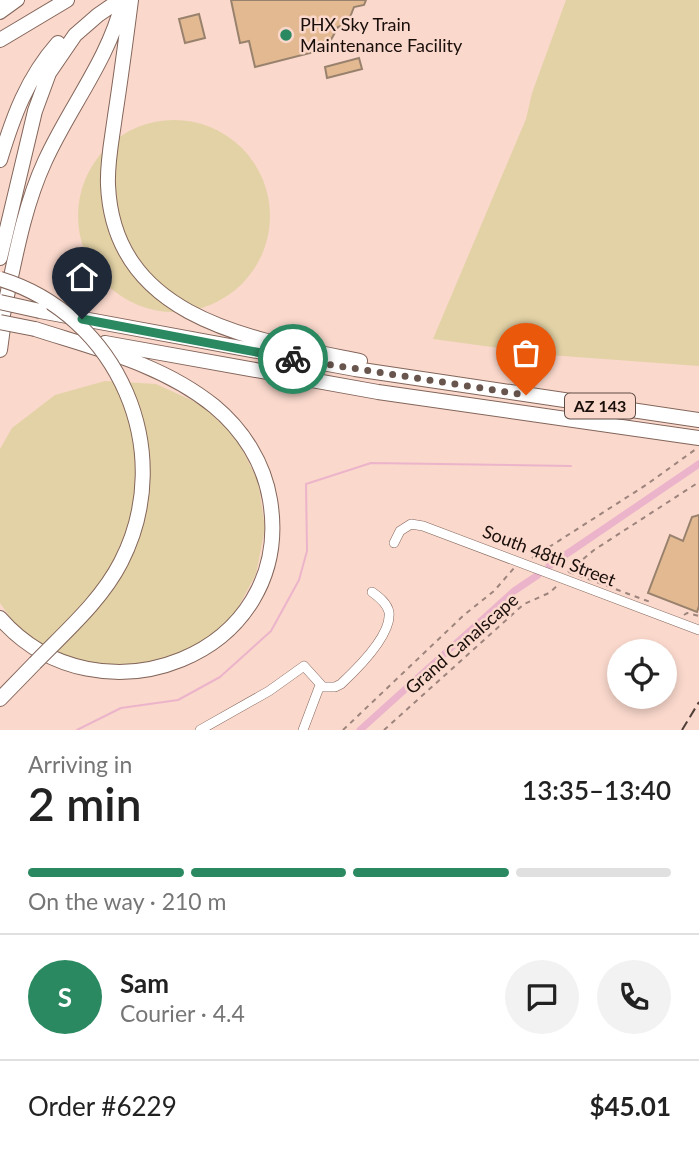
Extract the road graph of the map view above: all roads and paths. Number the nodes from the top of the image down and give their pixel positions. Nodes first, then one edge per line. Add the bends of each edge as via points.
1 (18, 0) edge
2 (67, 0) edge
3 (122, 0) edge
4 (131, 0) edge
5 (103, 7) edge
6 (0, 13) edge
7 (0, 40) edge
8 (0, 160) edge
9 (0, 258) edge
10 (0, 279) edge
11 (3, 301) edge
12 (0, 322) edge
13 (0, 328) edge
14 (35, 329) junction
15 (0, 350) edge
16 (501, 392) junction
17 (699, 420) edge
18 (695, 438) edge
19 (699, 447) edge
20 (699, 482) edge
21 (394, 542) dead end
22 (524, 563) junction
23 (564, 576) junction
24 (372, 592) dead end
25 (660, 606) dead end
26 (684, 615) dead end
27 (699, 616) edge
28 (0, 618) edge
29 (699, 630) edge
30 (320, 685) junction
31 (0, 699) edge
32 (200, 730) edge
33 (303, 730) edge
34 (343, 730) edge
35 (384, 730) edge

1 - 6 main road
2 - 7 highway
3 - 5 highway
3 - 11 highway via 104,56 34,188
4 - 16 highway via 108,186 122,242 155,288 184,310 232,330
5 - 8 highway via 63,38 35,73 17,108
5 - 9 highway via 63,49 48,73
10 - 31 highway, bridge via 54,304 97,342 127,391 137,420 143,480 134,532 121,563 97,598
11 - 13 highway
11 - 15 highway
11 - 16 highway, AZ 143, bridge via 258,353
12 - 14 highway, AZ 143, bridge
14 - 18 highway, AZ 143 via 307,380
14 - 28 highway via 148,367 189,388 228,419 262,471 272,510 271,544 258,590 233,628 204,653 163,672 114,678 73,670 30,648
16 - 17 highway, AZ 143
19 - 22 path
20 - 23 path, Grand Canalscape via 594,550
21 - 22 street, South 48th Street via 411,524
22 - 23 street, South 48th Street
22 - 34 path
23 - 25 path
23 - 29 street, South 48th Street
23 - 35 path, Grand Canalscape via 549,593 524,604
24 - 30 street via 389,610 382,637 341,684
26 - 27 path
30 - 32 street via 304,666
30 - 33 street

